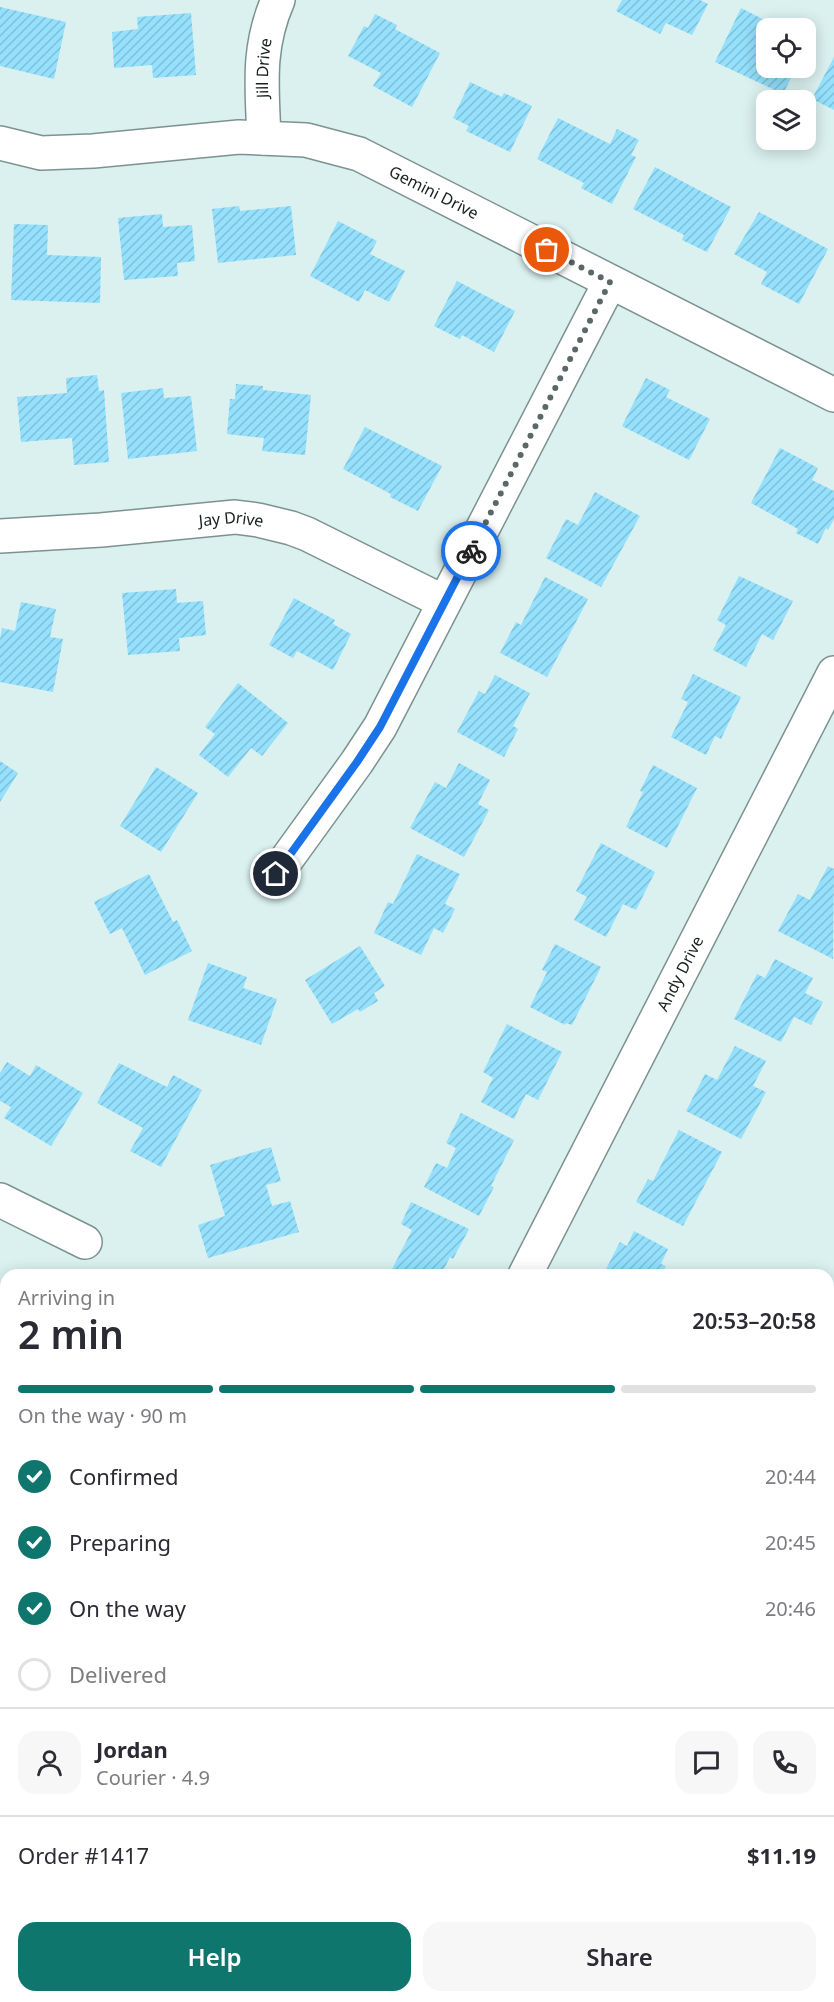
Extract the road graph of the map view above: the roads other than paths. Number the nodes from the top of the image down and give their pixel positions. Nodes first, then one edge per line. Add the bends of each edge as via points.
1 (278, 0) edge
2 (264, 138) junction
3 (0, 144) edge
4 (610, 282) junction
5 (834, 395) edge
6 (0, 536) edge
7 (444, 602) junction
8 (834, 673) edge
9 (276, 874) dead end
10 (0, 1200) edge
11 (85, 1242) dead end
12 (528, 1269) edge

1 - 2 street, Jill Drive via 263,48
2 - 3 street, Gemini Drive via 41,153
2 - 4 street, Gemini Drive via 306,140 359,154
4 - 5 street, Gemini Drive
4 - 7 street
6 - 7 street, Jay Drive via 235,517 258,520 307,534
7 - 9 street via 380,727
8 - 12 street, Andy Drive
10 - 11 street

